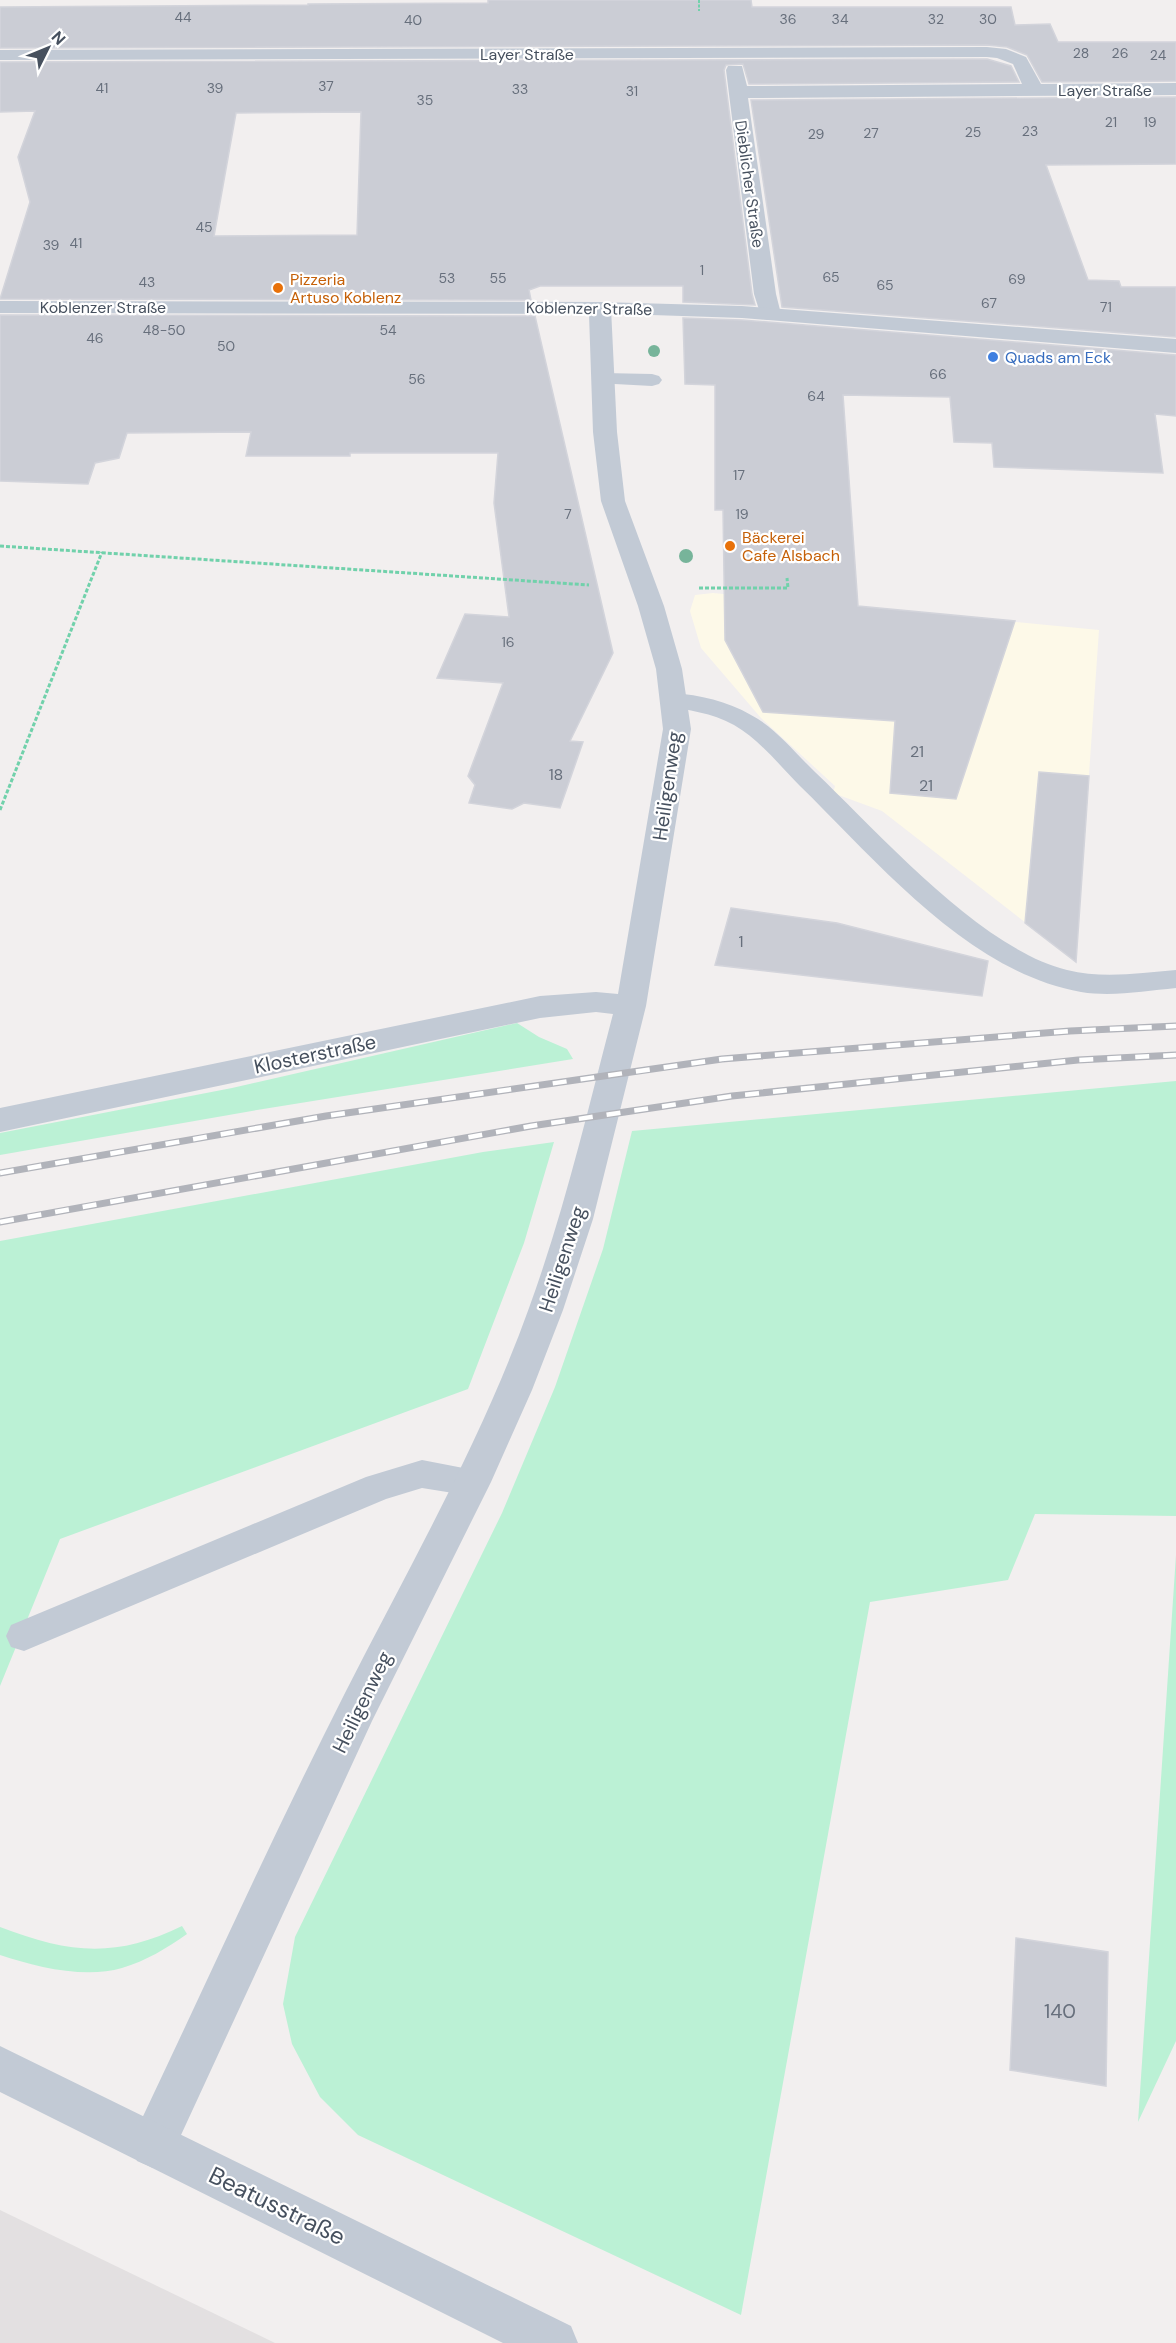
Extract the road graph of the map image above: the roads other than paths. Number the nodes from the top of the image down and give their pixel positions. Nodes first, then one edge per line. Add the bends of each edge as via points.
1 (732, 53) junction
2 (0, 55) edge
3 (1176, 89) edge
4 (1034, 90) junction
5 (738, 92) junction
6 (0, 308) edge
7 (600, 308) junction
8 (770, 314) junction
9 (1176, 346) edge
10 (603, 379) junction
11 (652, 380) dead end
12 (673, 700) junction
13 (1176, 979) edge
14 (631, 1006) junction
15 (0, 1120) edge
16 (472, 1482) junction
17 (24, 1636) dead end
18 (0, 2068) edge
19 (153, 2145) junction
20 (554, 2343) edge

1 - 2 street, Layer Straße
1 - 4 street, Layer Straße via 1000,53 1020,61
1 - 5 street, Dieblicher Straße
3 - 4 street, Layer Straße
4 - 5 street, Layer Straße
5 - 8 street, Dieblicher Straße
6 - 7 street, Koblenzer Straße
7 - 8 street, Koblenzer Straße
7 - 10 street, Heiligenweg
8 - 9 street, Koblenzer Straße
10 - 11 lane
10 - 12 street, Heiligenweg via 613,501 651,606 669,669
12 - 13 lane via 712,706 734,714 754,728 934,901 1028,966 1085,983
12 - 14 street, Heiligenweg via 677,729
14 - 15 street, Klosterstraße via 596,1002 540,1007
14 - 16 street, Heiligenweg via 576,1219 546,1310
16 - 17 lane via 422,1474 378,1487
16 - 19 street, Heiligenweg via 357,1710
18 - 19 street, Beatusstraße
19 - 20 street, Beatusstraße

